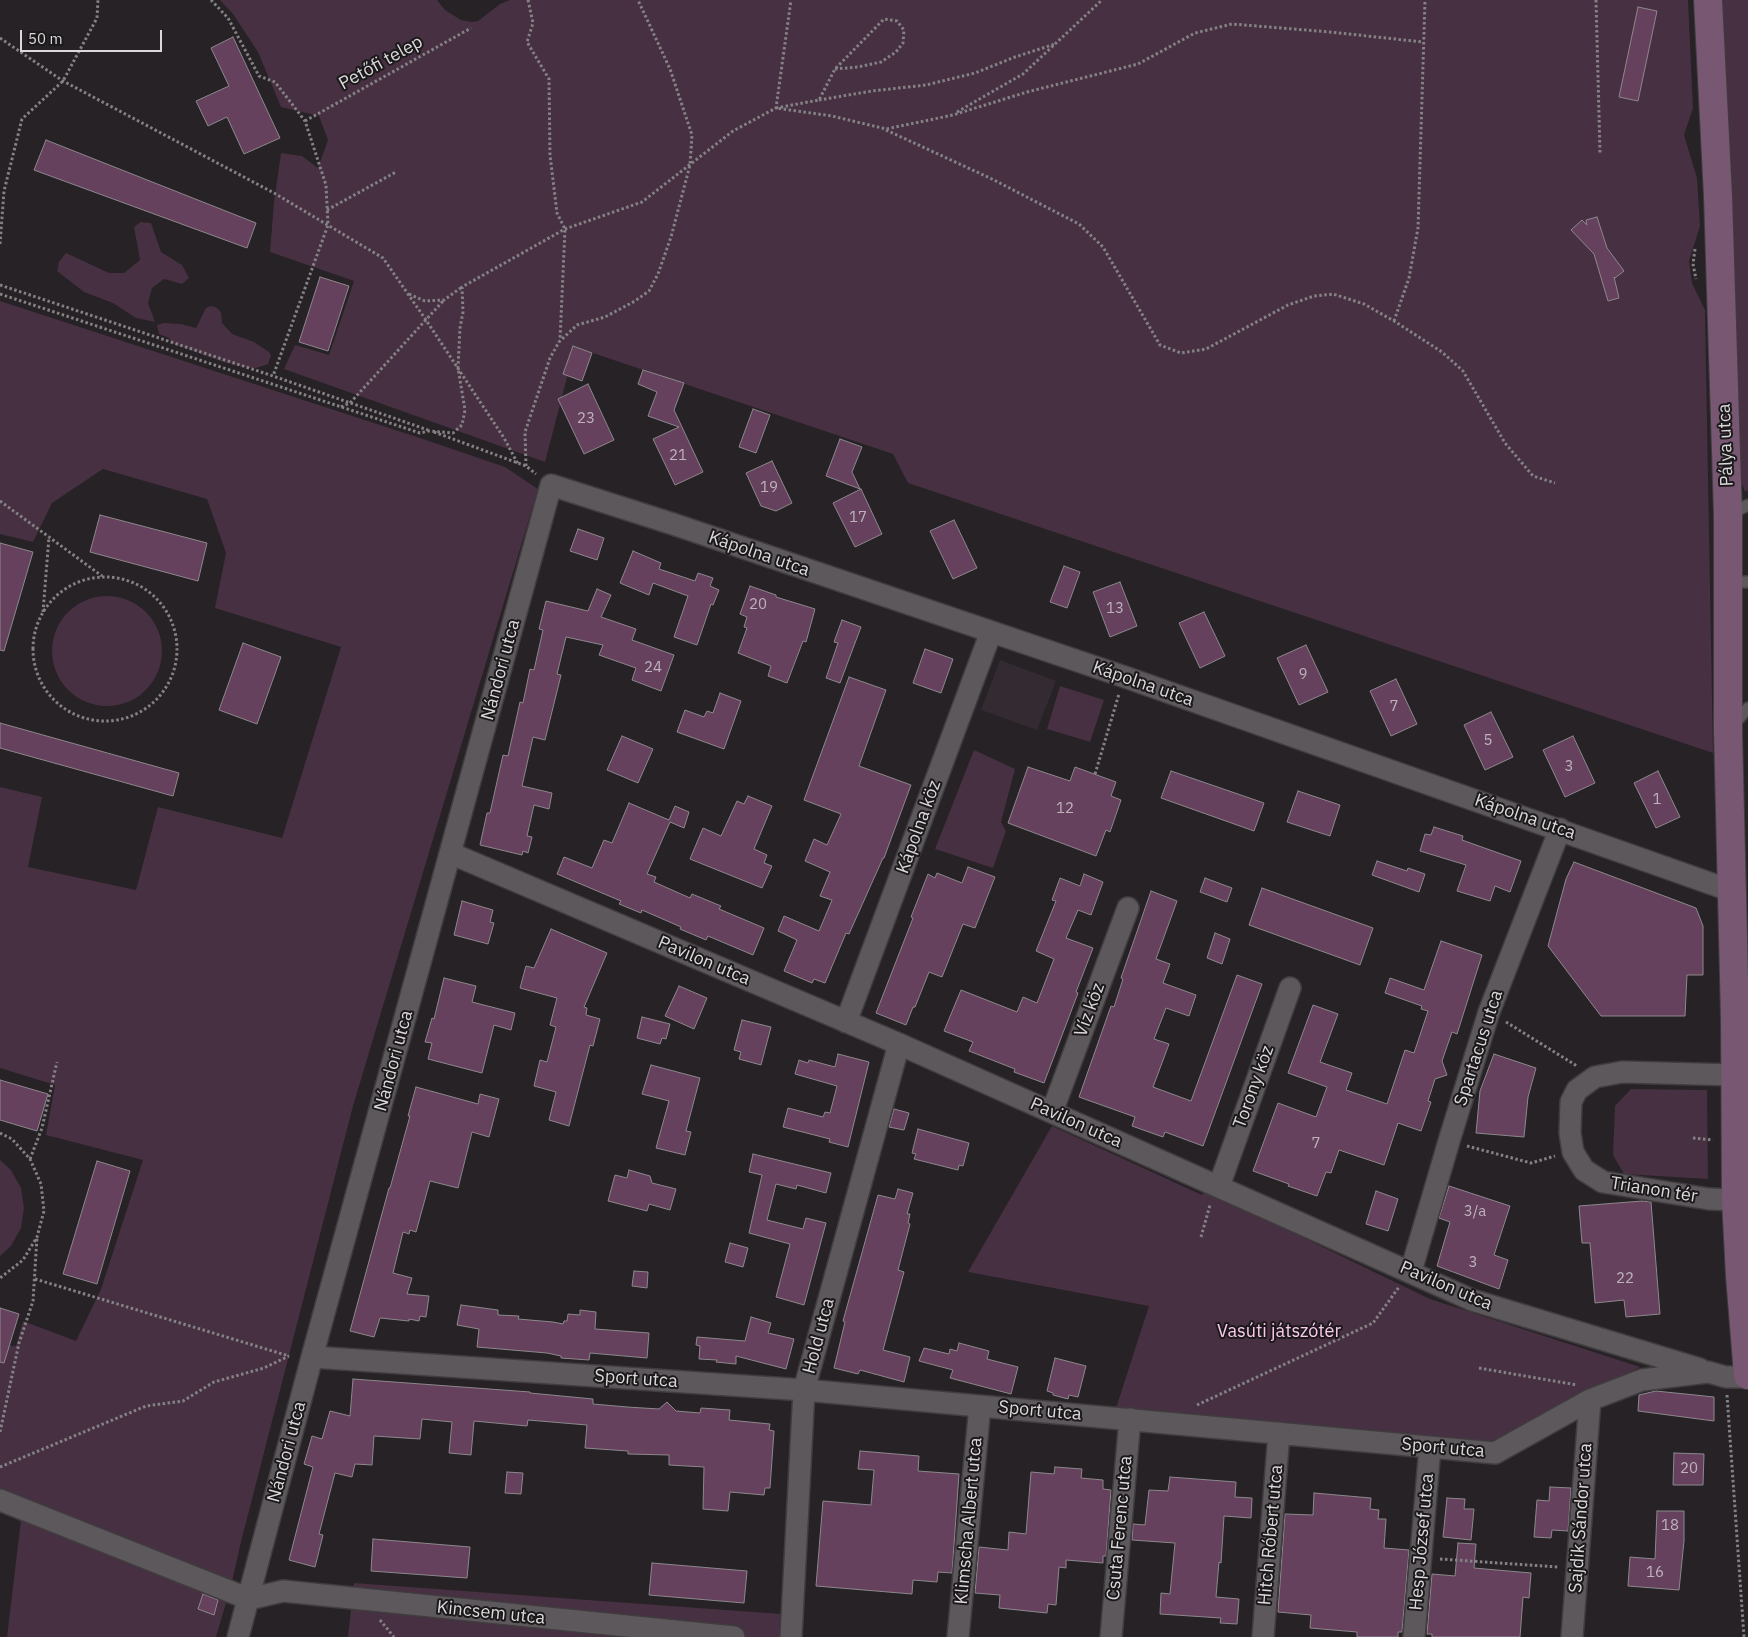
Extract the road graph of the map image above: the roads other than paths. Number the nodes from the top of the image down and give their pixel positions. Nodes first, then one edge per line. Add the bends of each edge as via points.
1 (1708, 0) edge
2 (551, 485) joint
3 (1738, 510) edge
4 (1739, 582) edge
5 (991, 632) junction
6 (1748, 708) edge
7 (1728, 731) junction
8 (1560, 830) junction
9 (450, 854) junction
10 (1732, 891) junction
11 (1128, 908) dead end
12 (1290, 988) dead end
13 (846, 1022) junction
14 (899, 1044) junction
15 (1735, 1075) junction
16 (1052, 1112) junction
17 (1219, 1186) junction
18 (1736, 1200) junction
19 (1411, 1271) junction
20 (312, 1357) junction
21 (1708, 1372) junction
22 (1748, 1376) edge
23 (804, 1390) junction
24 (1590, 1400) junction
25 (980, 1406) junction
26 (1130, 1420) junction
27 (1279, 1433) junction
28 (1430, 1447) junction
29 (0, 1500) edge
30 (249, 1599) junction
31 (238, 1637) edge
32 (734, 1637) edge
33 (792, 1637) edge
34 (958, 1637) edge
35 (1111, 1637) edge
36 (1263, 1637) edge
37 (1414, 1637) edge
38 (1572, 1637) edge

1 - 3 street, Pálya utca
2 - 5 street, Kápolna utca
2 - 9 street, Nándori utca
3 - 4 street, Pálya utca
4 - 7 street, Pálya utca
5 - 8 street, Kápolna utca
5 - 13 street, Kápolna köz
6 - 7 lane
7 - 10 street, Pálya utca
8 - 10 street, Kápolna utca
8 - 19 street, Spartacus utca via 1489,1012
9 - 13 street, Pavilon utca
9 - 20 street, Nándori utca
10 - 15 street, Pálya utca
11 - 16 street, Víz köz
12 - 17 street, Torony köz
13 - 14 street, Pavilon utca
14 - 16 street, Pavilon utca
14 - 23 street, Hold utca
15 - 18 street, Pálya utca
15 - 18 street, Trianon tér via 1622,1072 1595,1077 1576,1090 1571,1102 1570,1133 1572,1152 1584,1170 1603,1182 1709,1199
16 - 17 street, Pavilon utca
17 - 19 street, Pavilon utca
18 - 22 street, Pálya utca
19 - 21 street, Pavilon utca via 1472,1300
20 - 23 street, Sport utca
20 - 30 street, Nándori utca
21 - 22 street, Sport utca via 1726,1377
21 - 24 street, Sport utca via 1642,1380
23 - 25 street, Sport utca
23 - 33 street, Hold utca
24 - 28 street, Sport utca via 1495,1453
24 - 38 street, Sajdik Sándor utca
25 - 26 street, Sport utca
25 - 34 street, Klimscha Albert utca
26 - 27 street, Sport utca
26 - 35 street, Csuta Ferenc utca
27 - 28 street, Sport utca
27 - 36 street, Hitch Róbert utca
28 - 37 street, Hesp József utca
29 - 30 street
30 - 31 street, Nándori utca
30 - 32 street, Kincsem utca via 283,1591

